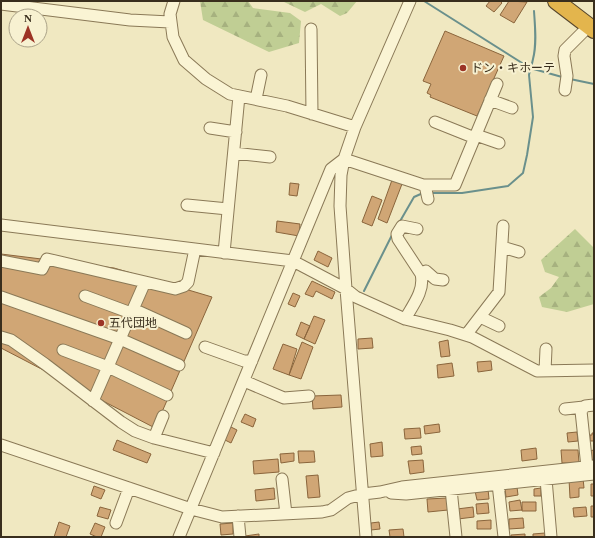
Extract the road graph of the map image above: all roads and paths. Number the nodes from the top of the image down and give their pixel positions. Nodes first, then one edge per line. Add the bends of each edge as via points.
1 (174, 1) edge
2 (410, 1) edge
3 (556, 1) edge
4 (1, 4) edge
5 (170, 22) junction
6 (311, 28) dead end
7 (592, 28) edge
8 (261, 75) dead end
9 (566, 82) dead end
10 (497, 84) dead end
11 (239, 96) junction
12 (256, 100) junction
13 (490, 100) junction
14 (512, 108) dead end
15 (312, 114) junction
16 (435, 122) dead end
17 (355, 126) junction
18 (210, 128) dead end
19 (236, 132) junction
20 (475, 136) junction
21 (499, 144) dead end
22 (234, 153) junction
23 (270, 157) dead end
24 (344, 159) junction
25 (187, 205) dead end
26 (228, 209) junction
27 (1, 225) edge
28 (503, 226) dead end
29 (417, 229) dead end
30 (502, 247) junction
31 (195, 249) junction
32 (224, 252) junction
33 (519, 252) dead end
34 (1, 261) edge
35 (293, 261) junction
36 (426, 270) junction
37 (442, 280) dead end
38 (145, 282) junction
39 (346, 289) junction
40 (85, 296) dead end
41 (1, 297) edge
42 (132, 311) junction
43 (480, 317) junction
44 (406, 319) junction
45 (499, 326) dead end
46 (186, 333) dead end
47 (466, 335) junction
48 (1, 337) edge
49 (120, 339) junction
50 (205, 347) dead end
51 (546, 349) dead end
52 (63, 350) dead end
53 (252, 361) junction
54 (179, 365) dead end
55 (108, 367) junction
56 (594, 370) edge
57 (545, 371) junction
58 (244, 381) junction
59 (166, 395) dead end
60 (308, 396) dead end
61 (93, 401) junction
62 (589, 406) edge
63 (565, 409) dead end
64 (163, 416) dead end
65 (154, 438) junction
66 (1, 445) edge
67 (590, 445) edge
68 (214, 453) junction
69 (592, 469) edge
70 (282, 479) dead end
71 (546, 479) junction
72 (498, 484) junction
73 (129, 488) junction
74 (451, 489) junction
75 (380, 492) junction
76 (363, 494) junction
77 (190, 509) junction
78 (286, 514) junction
79 (238, 516) junction
80 (116, 523) dead end
81 (179, 537) edge
82 (240, 537) edge
83 (366, 537) edge
84 (456, 537) edge
85 (504, 537) edge
86 (551, 537) edge

1 - 5 street
2 - 17 street
3 - 7 highway
4 - 5 street via 130,20
5 - 11 street via 173,37 184,60 206,79 230,94
6 - 15 street
7 - 9 street via 565,50
8 - 12 street
10 - 13 street
11 - 12 street
11 - 19 street
12 - 15 street
13 - 14 street
13 - 20 street
15 - 17 street
16 - 20 street
17 - 24 street
18 - 19 street
19 - 22 street
20 - 21 street
20 - 24 street via 455,186 427,192
22 - 23 street
22 - 26 street
24 - 35 street via 331,169
24 - 39 street via 340,206
25 - 26 street
26 - 32 street
27 - 31 street
28 - 30 street
29 - 36 street via 402,226 397,234 398,239
30 - 33 street
30 - 43 street via 499,292
31 - 32 street
31 - 38 street via 188,282 184,286 175,289
32 - 35 street
34 - 38 street via 42,269 47,259
35 - 39 street
35 - 53 street
36 - 37 street via 435,280
36 - 44 street via 421,289
38 - 42 street
39 - 44 street via 356,297
39 - 76 street
40 - 42 street
41 - 49 street
42 - 46 street
42 - 49 street
43 - 45 street
43 - 47 street
44 - 47 street
47 - 57 street via 537,371
48 - 61 street via 11,340 46,364
49 - 54 street
49 - 55 street
50 - 53 street via 244,361
51 - 57 street
52 - 55 street
53 - 58 street
55 - 59 street
55 - 61 street
56 - 57 street
58 - 60 street via 284,398
58 - 68 street
61 - 65 street via 120,422
62 - 63 street
62 - 67 street via 581,411
64 - 65 street
65 - 68 street
66 - 73 street
67 - 69 street
68 - 77 street
69 - 71 street
69 - 75 street via 402,487
70 - 78 street
71 - 72 street
71 - 86 street
72 - 74 street
72 - 85 street
73 - 77 street
73 - 80 street
74 - 75 street via 406,494
74 - 84 street
75 - 76 street
76 - 78 street via 348,498 331,510
76 - 83 street
77 - 79 street via 222,517
77 - 81 street
78 - 79 street
79 - 82 street

